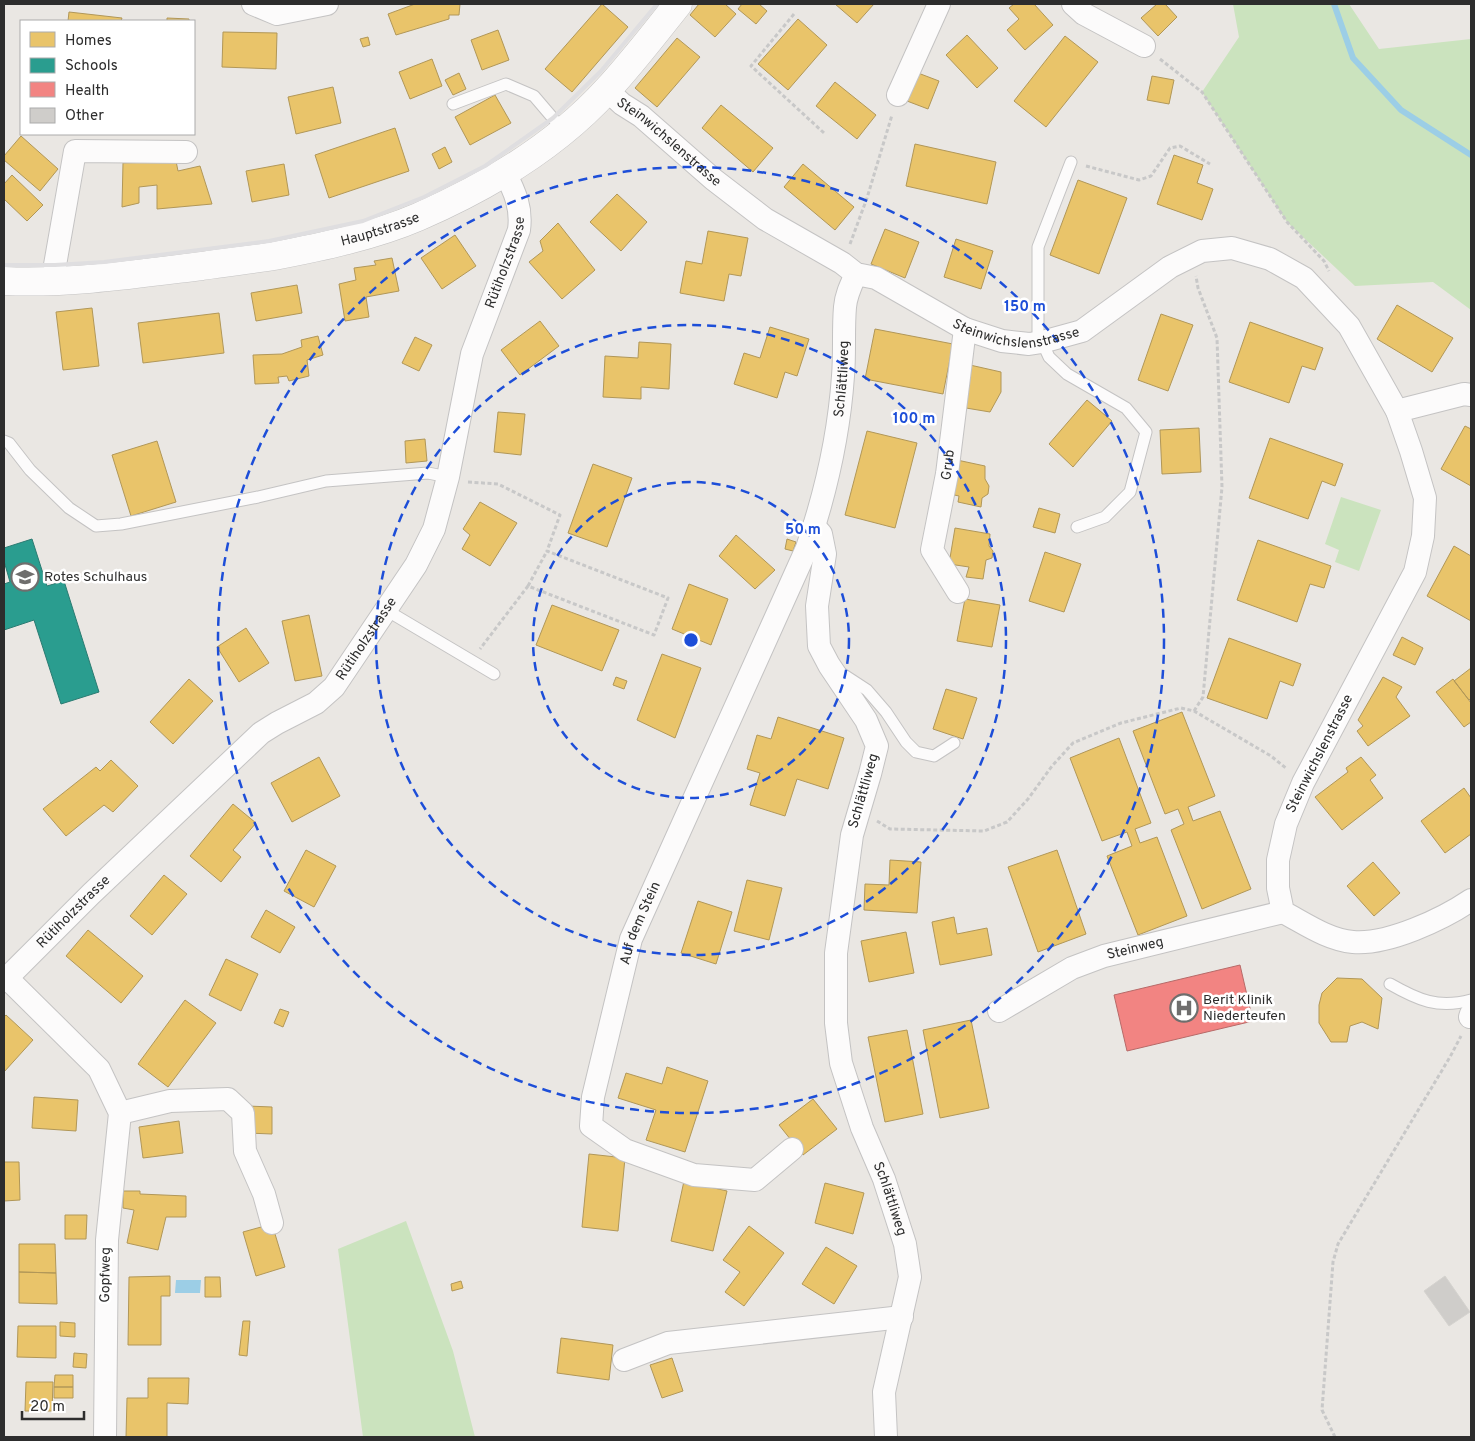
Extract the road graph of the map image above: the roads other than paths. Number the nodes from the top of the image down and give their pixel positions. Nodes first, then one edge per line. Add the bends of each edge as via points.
1 (252, 4) edge
2 (327, 4) edge
3 (678, 4) edge
4 (940, 4) edge
5 (1073, 4) edge
6 (1144, 46) road end
7 (607, 90) junction
8 (898, 95) road end
9 (453, 104) dead end
10 (563, 130) junction
11 (186, 152) dead end
12 (1070, 162) road end
13 (505, 173) junction
14 (849, 269) junction
15 (4, 281) edge
16 (56, 281) junction
17 (965, 329) junction
18 (1042, 342) junction
19 (1471, 394) edge
20 (1397, 411) junction
21 (4, 441) edge
22 (448, 477) junction
23 (814, 526) junction
24 (1077, 527) dead end
25 (958, 592) dead end
26 (386, 610) junction
27 (829, 665) junction
28 (494, 674) dead end
29 (954, 744) dead end
30 (1471, 900) edge
31 (1283, 912) junction
32 (5, 979) edge
33 (1390, 984) dead end
34 (999, 1011) dead end
35 (1471, 1011) edge
36 (120, 1113) junction
37 (792, 1149) dead end
38 (272, 1223) dead end
39 (902, 1317) junction
40 (624, 1360) dead end
41 (105, 1437) edge
42 (886, 1437) edge

1 - 2 street via 277,14
3 - 7 street, Hauptstrasse
4 - 8 street
5 - 6 street via 1084,14
7 - 10 street, Hauptstrasse
7 - 14 street, Steinwichslenstrasse via 765,219
9 - 10 lane via 506,84 534,96
10 - 13 street, Hauptstrasse
11 - 16 street via 75,151 55,265
12 - 18 lane via 1038,246 1038,333
13 - 16 street, Hauptstrasse via 417,217 346,240 274,256
13 - 22 street, Rütiholzstrasse via 518,198 519,230 472,354
14 - 17 street, Steinwichslenstrasse via 876,278
14 - 23 street, Schlättliweg via 836,438
15 - 16 street, Hauptstrasse
17 - 18 street, Steinwichslenstrasse via 1002,340 1029,344
17 - 25 street, Grub via 947,474 932,550
18 - 20 street, Steinwichslenstrasse via 1082,331 1170,267 1202,251 1232,248 1270,258 1304,278 1348,326
18 - 24 lane via 1049,357 1067,374 1126,408 1146,432 1130,492 1105,517
19 - 20 street
20 - 31 street, Steinwichslenstrasse via 1425,498 1421,545 1414,572 1303,783 1286,824 1278,860 1278,888
21 - 22 lane via 69,508 96,526 121,524 326,481 428,473
22 - 26 street, Rütiholzstrasse via 434,529 416,565
23 - 27 street, Schlättliweg via 820,534 825,554 817,606 819,646
23 - 37 street, Auf dem Stein via 807,548 631,939 594,1097 591,1126 625,1150 694,1175 755,1180
26 - 28 lane
26 - 32 street, Rütiholzstrasse via 334,687 316,702 261,733
27 - 29 lane via 867,690 916,752 934,756
27 - 39 street, Schlättliweg via 866,720 877,746 852,835 836,953 836,1023 840,1063 905,1244 910,1277
30 - 31 street via 1425,925 1382,940 1353,942 1326,935
31 - 34 street, Steinweg via 1104,956 1072,968
32 - 36 street via 99,1069
33 - 35 lane via 1438,1005
36 - 38 street via 170,1101 228,1099 243,1113 245,1151 264,1194
36 - 41 street, Gopfweg via 107,1240
39 - 40 street via 668,1343
39 - 42 street, Schlättliweg via 884,1392

